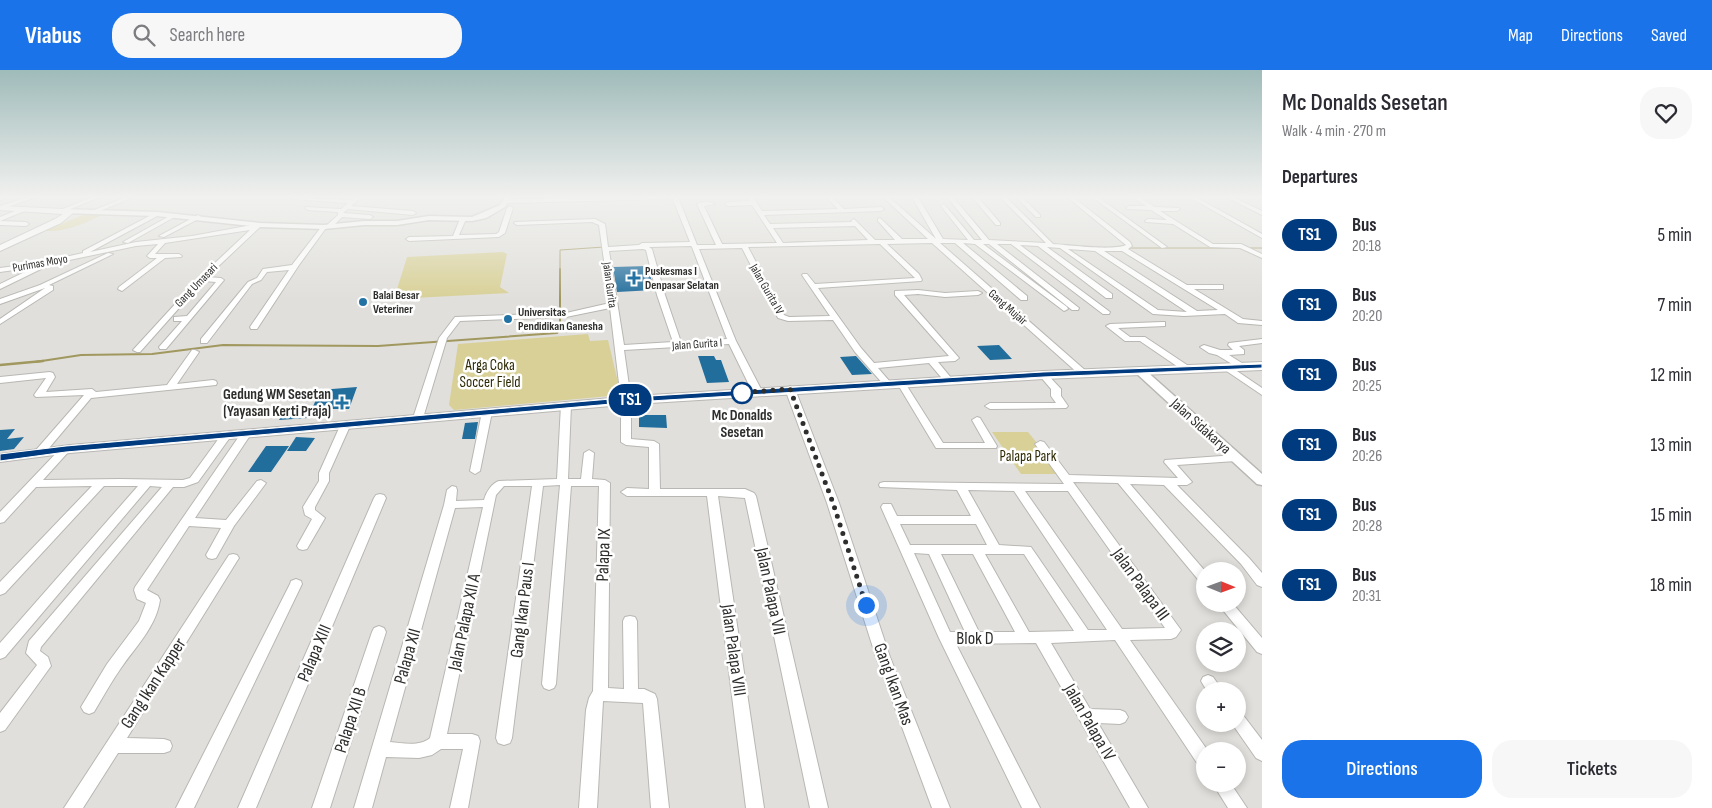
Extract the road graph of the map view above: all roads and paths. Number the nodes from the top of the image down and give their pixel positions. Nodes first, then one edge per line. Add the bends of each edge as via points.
1 (29, 231) edge
2 (124, 231) edge
3 (145, 231) edge
4 (174, 231) edge
5 (215, 231) edge
6 (252, 231) edge
7 (324, 231) edge
8 (457, 231) edge
9 (501, 231) edge
10 (603, 231) edge
11 (689, 231) edge
12 (713, 231) edge
13 (772, 231) edge
14 (832, 231) edge
15 (865, 231) edge
16 (891, 231) edge
17 (924, 231) edge
18 (931, 231) edge
19 (965, 231) edge
20 (980, 231) edge
21 (1037, 231) edge
22 (1113, 231) edge
23 (1143, 231) edge
24 (1190, 231) edge
25 (163, 238) junction
26 (454, 238) junction
27 (409, 239) dead end
28 (899, 239) junction
29 (874, 240) junction
30 (840, 241) junction
31 (935, 241) junction
32 (973, 241) junction
33 (988, 241) junction
34 (956, 242) junction
35 (779, 243) junction
36 (1013, 243) junction
37 (1050, 244) junction
38 (694, 245) junction
39 (719, 245) junction
40 (1039, 245) junction
41 (2, 246) edge
42 (638, 246) junction
43 (744, 246) junction
44 (1061, 246) junction
45 (124, 247) junction
46 (1164, 247) dead end
47 (605, 248) junction
48 (1125, 248) junction
49 (113, 249) junction
50 (1097, 249) junction
51 (163, 256) junction
52 (178, 256) dead end
53 (1262, 256) edge
54 (75, 257) junction
55 (294, 267) junction
56 (0, 270) edge
57 (805, 275) dead end
58 (201, 279) junction
59 (42, 286) junction
60 (814, 286) junction
61 (1220, 286) dead end
62 (0, 287) edge
63 (1186, 287) junction
64 (122, 289) dead end
65 (978, 293) dead end
66 (1109, 296) dead end
67 (1024, 298) dead end
68 (0, 302) edge
69 (613, 305) junction
70 (1075, 308) dead end
71 (1064, 309) dead end
72 (1106, 312) dead end
73 (1226, 312) junction
74 (1196, 314) junction
75 (189, 318) junction
76 (836, 318) junction
77 (177, 319) dead end
78 (0, 322) edge
79 (1262, 323) edge
80 (1162, 324) dead end
81 (254, 327) dead end
82 (732, 341) junction
83 (204, 342) dead end
84 (1262, 342) edge
85 (678, 345) junction
86 (163, 347) dead end
87 (1204, 347) dead end
88 (620, 348) junction
89 (137, 350) dead end
90 (195, 352) dead end
91 (1220, 353) junction
92 (932, 361) junction
93 (872, 366) junction
94 (1262, 366) edge
95 (1242, 367) junction
96 (1228, 368) junction
97 (1187, 369) junction
98 (1140, 371) junction
99 (1083, 373) junction
100 (1043, 375) junction
101 (3, 380) edge
102 (949, 380) junction
103 (213, 383) dead end
104 (887, 383) junction
105 (901, 383) junction
106 (170, 387) junction
107 (790, 389) junction
108 (757, 392) junction
109 (1262, 392) edge
110 (88, 396) junction
111 (626, 400) junction
112 (566, 405) junction
113 (990, 406) dead end
114 (487, 412) junction
115 (418, 418) junction
116 (977, 420) dead end
117 (345, 426) junction
118 (246, 434) junction
119 (226, 436) junction
120 (1040, 444) dead end
121 (66, 449) junction
122 (40, 452) junction
123 (589, 452) dead end
124 (0, 458) edge
125 (1236, 458) junction
126 (475, 472) dead end
127 (1120, 479) junction
128 (1262, 481) edge
129 (538, 482) junction
130 (564, 482) junction
131 (586, 482) junction
132 (1168, 482) junction
133 (147, 483) junction
134 (262, 483) dead end
135 (1068, 483) junction
136 (34, 484) junction
137 (100, 484) junction
138 (170, 484) junction
139 (884, 485) dead end
140 (960, 486) junction
141 (1017, 487) junction
142 (452, 490) dead end
143 (627, 492) dead end
144 (655, 492) junction
145 (712, 493) junction
146 (380, 498) dead end
147 (489, 503) junction
148 (450, 504) junction
149 (887, 507) dead end
150 (0, 519) edge
151 (893, 520) junction
152 (980, 520) junction
153 (185, 522) junction
154 (229, 524) junction
155 (304, 546) dead end
156 (906, 549) junction
157 (933, 549) junction
158 (978, 550) junction
159 (996, 550) junction
160 (212, 555) dead end
161 (233, 558) dead end
162 (1196, 569) edge
163 (1262, 582) edge
164 (296, 584) dead end
165 (0, 590) edge
166 (1232, 612) edge
167 (630, 621) dead end
168 (379, 632) dead end
169 (1118, 634) junction
170 (1084, 635) junction
171 (946, 638) junction
172 (975, 638) junction
173 (1033, 638) junction
174 (1262, 648) edge
175 (0, 653) edge
176 (549, 684) dead end
177 (631, 695) junction
178 (598, 696) junction
179 (89, 707) dead end
180 (1086, 716) junction
181 (1120, 717) dead end
182 (0, 724) edge
183 (1246, 731) edge
184 (504, 738) dead end
185 (437, 742) junction
186 (113, 745) junction
187 (164, 746) dead end
188 (1196, 748) edge
189 (380, 749) junction
190 (1262, 753) edge
191 (1227, 792) edge
192 (73, 808) edge
193 (185, 808) edge
194 (247, 808) edge
195 (321, 808) edge
196 (363, 808) edge
197 (459, 808) edge
198 (588, 808) edge
199 (660, 808) edge
200 (755, 808) edge
201 (819, 808) edge
202 (941, 808) edge
203 (1031, 808) edge
204 (1139, 808) edge
205 (1238, 808) edge

1 - 41 main road
2 - 54 street
3 - 49 street
4 - 25 street
5 - 25 street, Purimas Moyo
6 - 58 street, Gang Umasari
7 - 55 street
8 - 26 street
9 - 26 street via 500,235
10 - 47 street, Jalan Gurita
11 - 38 street, Jalan Gurita I
12 - 39 street
13 - 35 street
14 - 30 street
15 - 29 street
16 - 28 street
17 - 31 street, Gang Mujair
18 - 31 street
19 - 32 street
20 - 33 street
21 - 37 street
22 - 48 street via 1128,244
23 - 46 street
24 - 53 street via 1213,246 1243,247
25 - 45 street, Purimas Moyo
25 - 51 street via 150,256
26 - 27 street
28 - 29 street, Jalan Gurita IV
28 - 31 street, Jalan Gurita IV
29 - 30 street, Jalan Gurita IV
29 - 60 street via 919,280
30 - 35 street, Jalan Gurita IV
31 - 34 street, Jalan Gurita IV
31 - 99 street, Gang Mujair
32 - 33 street, Jalan Gurita IV
32 - 34 street, Jalan Gurita IV
32 - 71 street
33 - 36 street, Jalan Gurita IV
33 - 70 street
34 - 67 street
35 - 43 street, Jalan Gurita IV
36 - 40 street, Jalan Gurita IV
36 - 72 street
37 - 40 street, Jalan Gurita IV
37 - 44 street, Jalan Gurita IV
38 - 39 street, Jalan Gurita IV
38 - 42 street, Jalan Gurita IV
38 - 82 street, Jalan Gurita I
39 - 43 street, Jalan Gurita IV
40 - 66 street
42 - 47 street, Jalan Gurita IV
42 - 85 street via 650,249
43 - 76 street, Jalan Gurita IV via 781,316 788,319
44 - 50 street, Jalan Gurita IV
44 - 74 street via 1156,312
45 - 49 street, Purimas Moyo
45 - 59 street
47 - 69 street, Jalan Gurita
48 - 50 street, Jalan Gurita IV
48 - 63 street
49 - 54 street, Purimas Moyo
50 - 74 street
51 - 52 street
51 - 64 street
54 - 56 street, Purimas Moyo
54 - 62 street via 42,266
55 - 81 street
55 - 83 street via 265,270 259,279 250,283
57 - 60 street
58 - 75 street via 221,280
58 - 89 street, Gang Umasari
59 - 68 street
59 - 78 street via 50,288
60 - 76 street
61 - 63 street
63 - 73 street
65 - 92 street via 945,296 898,292 955,355 952,359
69 - 88 street, Jalan Gurita
69 - 115 street via 566,315 458,319 442,342
73 - 74 street
73 - 79 street via 1244,322
75 - 77 street
75 - 86 street
76 - 93 street
80 - 97 street via 1110,326 1128,338 1142,339
82 - 85 street, Jalan Gurita I
82 - 108 street
84 - 91 street via 1235,344 1232,345 1241,352
85 - 88 street, Jalan Gurita I
87 - 91 street
88 - 111 street, Jalan Gurita
90 - 106 street
91 - 95 street
92 - 93 street
92 - 102 street
93 - 104 street
94 - 95 main road
95 - 96 main road
96 - 97 main road
96 - 109 street
97 - 98 main road
98 - 99 main road
98 - 125 street, Jalan Sidakarya
99 - 100 main road
100 - 102 main road
100 - 113 street via 1056,389 1056,396 1063,406
101 - 110 street via 50,375 52,377 39,395 92,392
102 - 105 main road
103 - 106 street
104 - 105 main road
104 - 107 main road
105 - 116 street via 940,446 992,446
106 - 110 street
107 - 108 main road
107 - 202 street, Gang Ikan Mas via 833,503 883,657
108 - 111 main road
110 - 122 street
111 - 112 main road
111 - 144 street, Jalan Gurita via 626,443 654,445
112 - 114 main road
112 - 130 street
114 - 115 main road
114 - 126 street
115 - 117 main road
117 - 118 main road
117 - 155 street via 324,473 324,481 310,507 309,512 319,518
118 - 119 main road
118 - 153 street
119 - 121 main road
119 - 138 street via 194,480
120 - 135 street, Jalan Palapa III
121 - 122 main road
121 - 136 street
122 - 124 main road
123 - 131 street
125 - 128 street, Jalan Sidakarya
125 - 132 street via 1170,462 1188,482
127 - 132 street
127 - 135 street
127 - 162 street
129 - 130 street, Palapa IX
129 - 147 street, Jalan Palapa XII A via 498,485
129 - 184 street, Gang Ikan Paus I
130 - 131 street, Palapa IX
130 - 176 street
131 - 178 street, Palapa IX via 606,485
132 - 163 street via 1245,560
133 - 137 street
133 - 138 street
133 - 175 street
134 - 154 street
135 - 141 street
135 - 169 street, Jalan Palapa III via 1174,630 1172,633
136 - 137 street
136 - 150 street
137 - 165 street
138 - 182 street via 34,645 33,653 44,666
139 - 140 street
140 - 141 street
140 - 152 street
141 - 169 street
142 - 148 street, Palapa XII
143 - 144 street, Jalan Palapa VII
144 - 145 street, Jalan Palapa VII
145 - 200 street, Jalan Palapa VIII
145 - 201 street, Jalan Palapa VII via 745,493 750,496
146 - 194 street, Palapa XIII
147 - 148 street
147 - 185 street, Jalan Palapa XII A
148 - 189 street, Palapa XII
149 - 151 street, Blok D
151 - 152 street
151 - 156 street, Blok D
152 - 159 street
153 - 154 street
153 - 179 street via 140,590 142,595 153,600 147,618
154 - 160 street
156 - 157 street
156 - 171 street, Blok D
157 - 158 street
157 - 172 street
158 - 159 street
158 - 173 street, Jalan Palapa IV
159 - 170 street via 1023,549 1030,552
161 - 186 street, Gang Ikan Kapper
164 - 193 street
166 - 174 street
167 - 177 street
168 - 195 street, Palapa XII B
169 - 170 street, Blok D
169 - 188 street
170 - 173 street, Blok D
171 - 172 street, Blok D
171 - 203 street
172 - 173 street, Blok D
173 - 180 street, Jalan Palapa IV
177 - 178 street
177 - 199 street via 648,696 652,703
178 - 198 street
180 - 181 street
180 - 204 street, Jalan Palapa IV
183 - 190 street
185 - 189 street via 434,747 424,750
185 - 197 street via 472,741
186 - 187 street
186 - 192 street, Gang Ikan Kapper
189 - 196 street, Palapa XII
191 - 205 street

